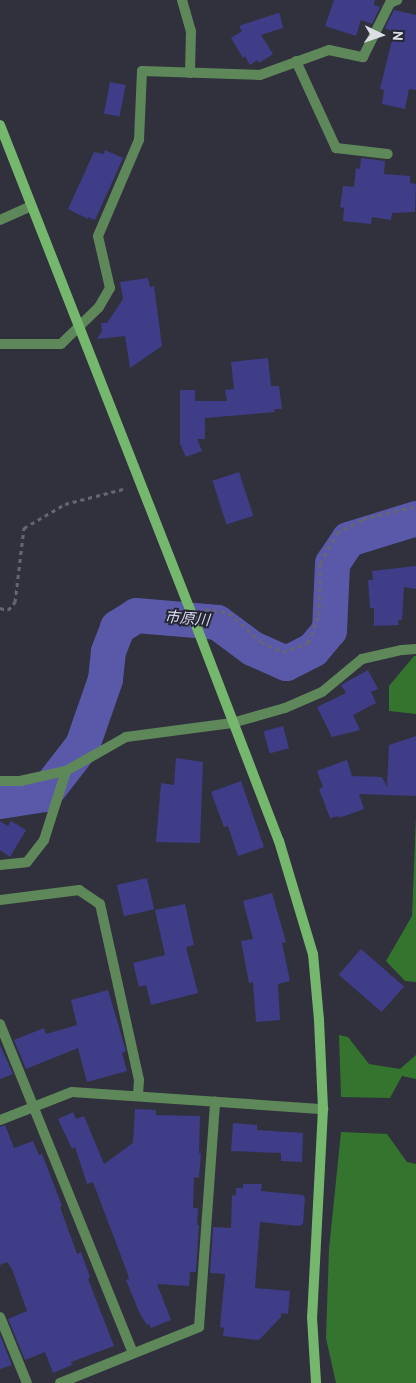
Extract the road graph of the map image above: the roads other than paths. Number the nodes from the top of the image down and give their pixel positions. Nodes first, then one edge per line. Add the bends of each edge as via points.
1 (182, 0) edge
2 (397, 0) edge
3 (296, 61) junction
4 (190, 73) junction
5 (0, 125) edge
6 (388, 154) dead end
7 (31, 206) junction
8 (0, 220) edge
9 (79, 329) junction
10 (0, 344) edge
11 (416, 650) edge
12 (232, 723) junction
13 (66, 771) junction
14 (0, 781) edge
15 (0, 866) edge
16 (0, 900) edge
17 (0, 1024) edge
18 (138, 1096) junction
19 (214, 1102) junction
20 (33, 1107) junction
21 (322, 1110) junction
22 (0, 1120) edge
23 (0, 1317) edge
24 (133, 1353) junction
25 (27, 1383) edge
26 (60, 1383) edge
27 (316, 1383) edge

1 - 4 street via 191,31
2 - 3 street via 390,3 363,57 329,50
3 - 4 street via 260,75
3 - 6 street via 336,148
4 - 9 street via 142,71 139,140 98,236 110,288 99,307
5 - 7 street
7 - 8 street
7 - 9 street
9 - 10 street via 61,344
9 - 12 street via 190,607
11 - 12 street via 362,659 322,692 285,708
12 - 13 street via 126,737
12 - 21 street via 279,841 313,954
13 - 14 street via 20,781
13 - 15 street via 44,840 27,862
16 - 18 street via 79,890 100,904 139,1080
17 - 20 street
18 - 19 street
18 - 20 street via 72,1092
19 - 21 street
19 - 24 street via 199,1327
20 - 22 street
20 - 24 street
21 - 27 street via 312,1317
23 - 25 street
24 - 26 street

